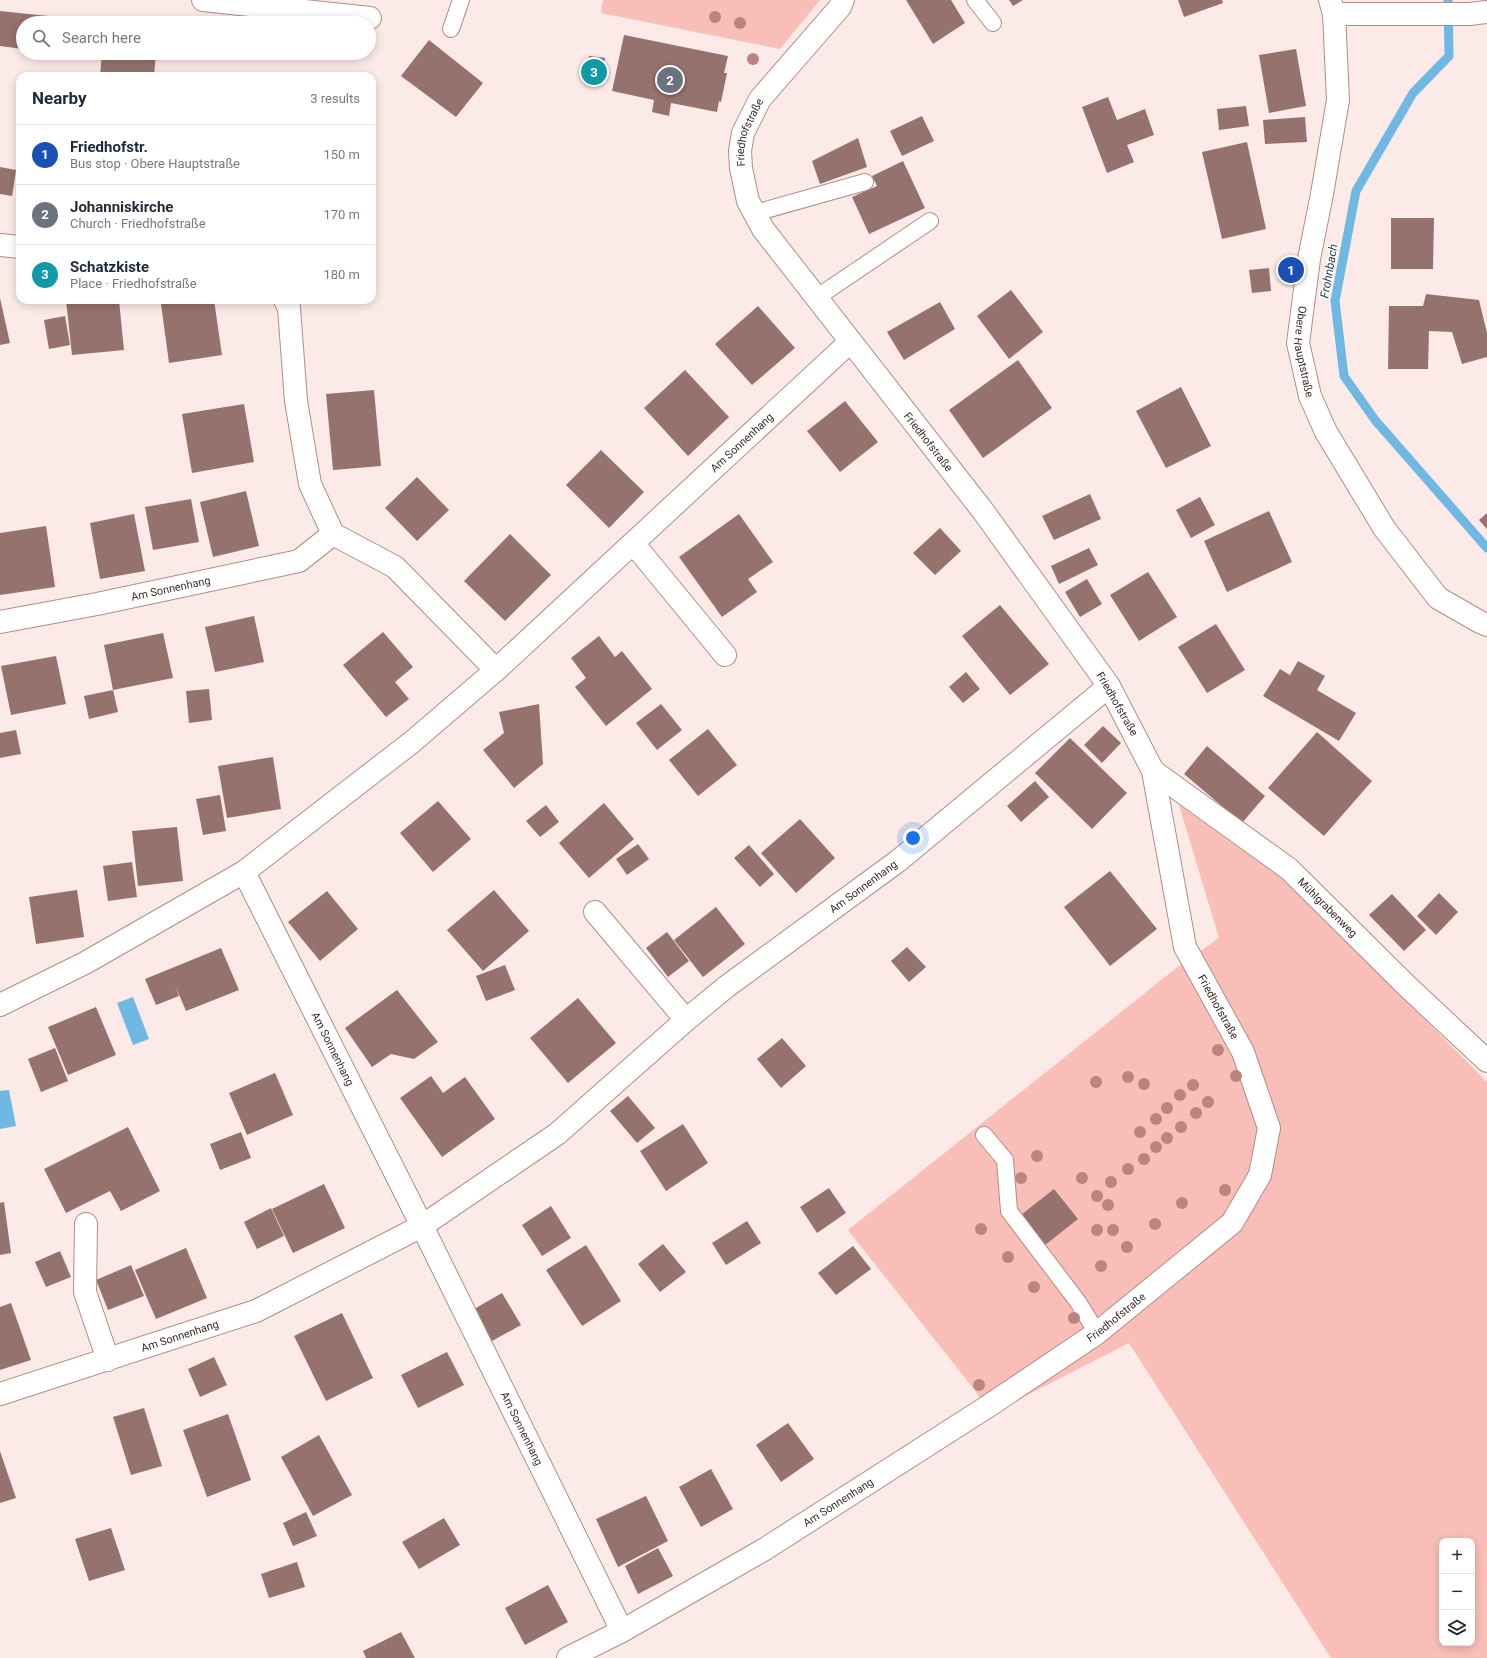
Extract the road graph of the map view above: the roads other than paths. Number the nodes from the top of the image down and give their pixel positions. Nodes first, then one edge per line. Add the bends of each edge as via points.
1 (203, 0) edge
2 (461, 0) edge
3 (843, 0) edge
4 (975, 0) edge
5 (1450, 0) edge
6 (1332, 7) edge
7 (1432, 13) junction
8 (1478, 13) edge
9 (351, 16) edge
10 (993, 23) dead end
11 (451, 29) dead end
12 (865, 182) dead end
13 (755, 213) junction
14 (930, 221) dead end
15 (0, 245) edge
16 (16, 247) edge
17 (816, 298) junction
18 (287, 304) edge
19 (850, 342) junction
20 (333, 534) junction
21 (633, 543) junction
22 (0, 622) edge
23 (1487, 625) edge
24 (725, 655) dead end
25 (496, 670) junction
26 (1109, 686) junction
27 (1153, 771) junction
28 (244, 872) junction
29 (595, 912) dead end
30 (0, 1005) edge
31 (686, 1020) junction
32 (1487, 1061) edge
33 (984, 1134) dead end
34 (86, 1224) dead end
35 (422, 1226) junction
36 (1097, 1333) junction
37 (108, 1360) junction
38 (0, 1394) edge
39 (990, 1405) joint
40 (622, 1631) junction
41 (568, 1658) edge

1 - 9 street
2 - 11 lane
3 - 13 street, Friedhofstraße via 840,7 760,98 743,133 741,168 748,201
4 - 10 lane
5 - 7 street
6 - 7 street, Obere Hauptstraße
6 - 23 street, Obere Hauptstraße via 1338,100 1309,259 1298,343 1310,396 1326,432 1384,528 1438,598
7 - 8 street, Obere Hauptstraße
12 - 13 lane
13 - 17 street, Friedhofstraße via 763,229
14 - 17 lane
15 - 16 street
17 - 19 street, Friedhofstraße
18 - 20 street via 296,401 310,484
19 - 21 street, Am Sonnenhang
19 - 26 street, Friedhofstraße via 983,511
20 - 22 street, Am Sonnenhang via 299,561
20 - 25 street via 395,567
21 - 24 street
21 - 25 street, Am Sonnenhang
25 - 28 street, Am Sonnenhang via 412,742
26 - 27 street, Friedhofstraße
26 - 31 street, Am Sonnenhang via 898,860 726,987
27 - 32 street, Mühlgrabenweg via 1289,869
27 - 36 street, Friedhofstraße via 1185,947 1243,1052 1269,1128 1260,1175 1232,1223
28 - 30 street, Am Sonnenhang via 86,963
28 - 35 street, Am Sonnenhang
29 - 31 street
31 - 35 street, Am Sonnenhang via 557,1134
33 - 36 lane via 1006,1160 1009,1211 1078,1302
34 - 37 street via 85,1292
35 - 37 street, Am Sonnenhang via 256,1311
35 - 40 street, Am Sonnenhang
36 - 39 street, Friedhofstraße
37 - 38 street, Am Sonnenhang
39 - 40 street, Am Sonnenhang via 765,1549
40 - 41 street, Am Sonnenhang

